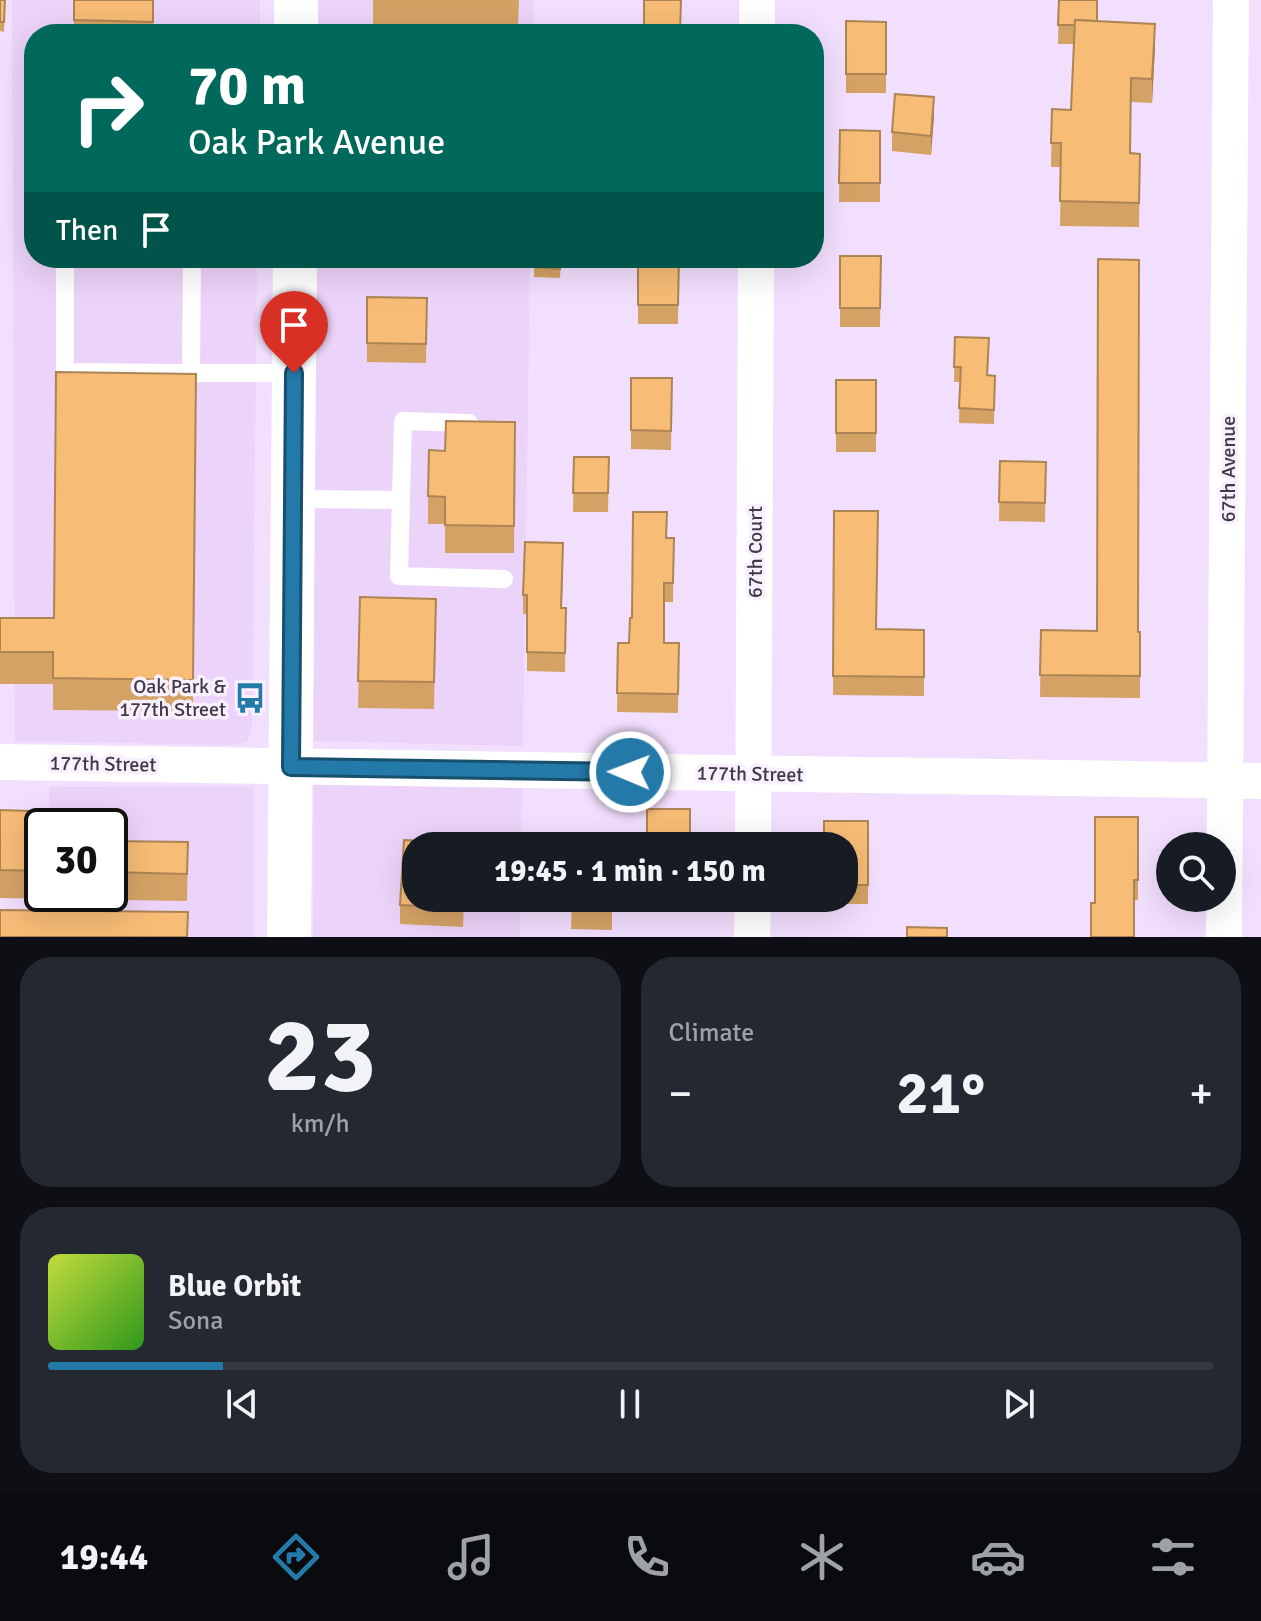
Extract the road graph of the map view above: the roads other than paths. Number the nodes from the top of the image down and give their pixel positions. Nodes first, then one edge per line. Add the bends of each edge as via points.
1 (296, 0) edge
2 (757, 0) edge
3 (1231, 0) edge
4 (296, 24) edge
5 (757, 24) edge
6 (65, 268) edge
7 (192, 268) edge
8 (295, 268) edge
9 (756, 268) edge
10 (191, 373) junction
11 (294, 373) junction
12 (486, 424) edge
13 (293, 499) junction
14 (401, 500) junction
15 (504, 579) dead end
16 (0, 762) edge
17 (291, 767) junction
18 (754, 774) junction
19 (1225, 781) junction
20 (1261, 781) edge
21 (753, 832) edge
22 (753, 912) edge
23 (289, 937) edge
24 (752, 937) edge
25 (1224, 937) edge

1 - 4 street
2 - 5 street
3 - 19 street, 67th Avenue
6 - 10 lane via 65,372
7 - 10 lane
8 - 11 street
9 - 18 street, 67th Court
10 - 11 lane
11 - 13 street
12 - 14 lane via 403,421
13 - 14 lane
13 - 17 street
14 - 15 lane via 399,576
16 - 17 street, 177th Street
17 - 18 street, 177th Street
17 - 23 street
18 - 19 street, 177th Street
18 - 21 street, 67th Court
19 - 20 street, 177th Street
19 - 25 street, 67th Avenue
22 - 24 street

